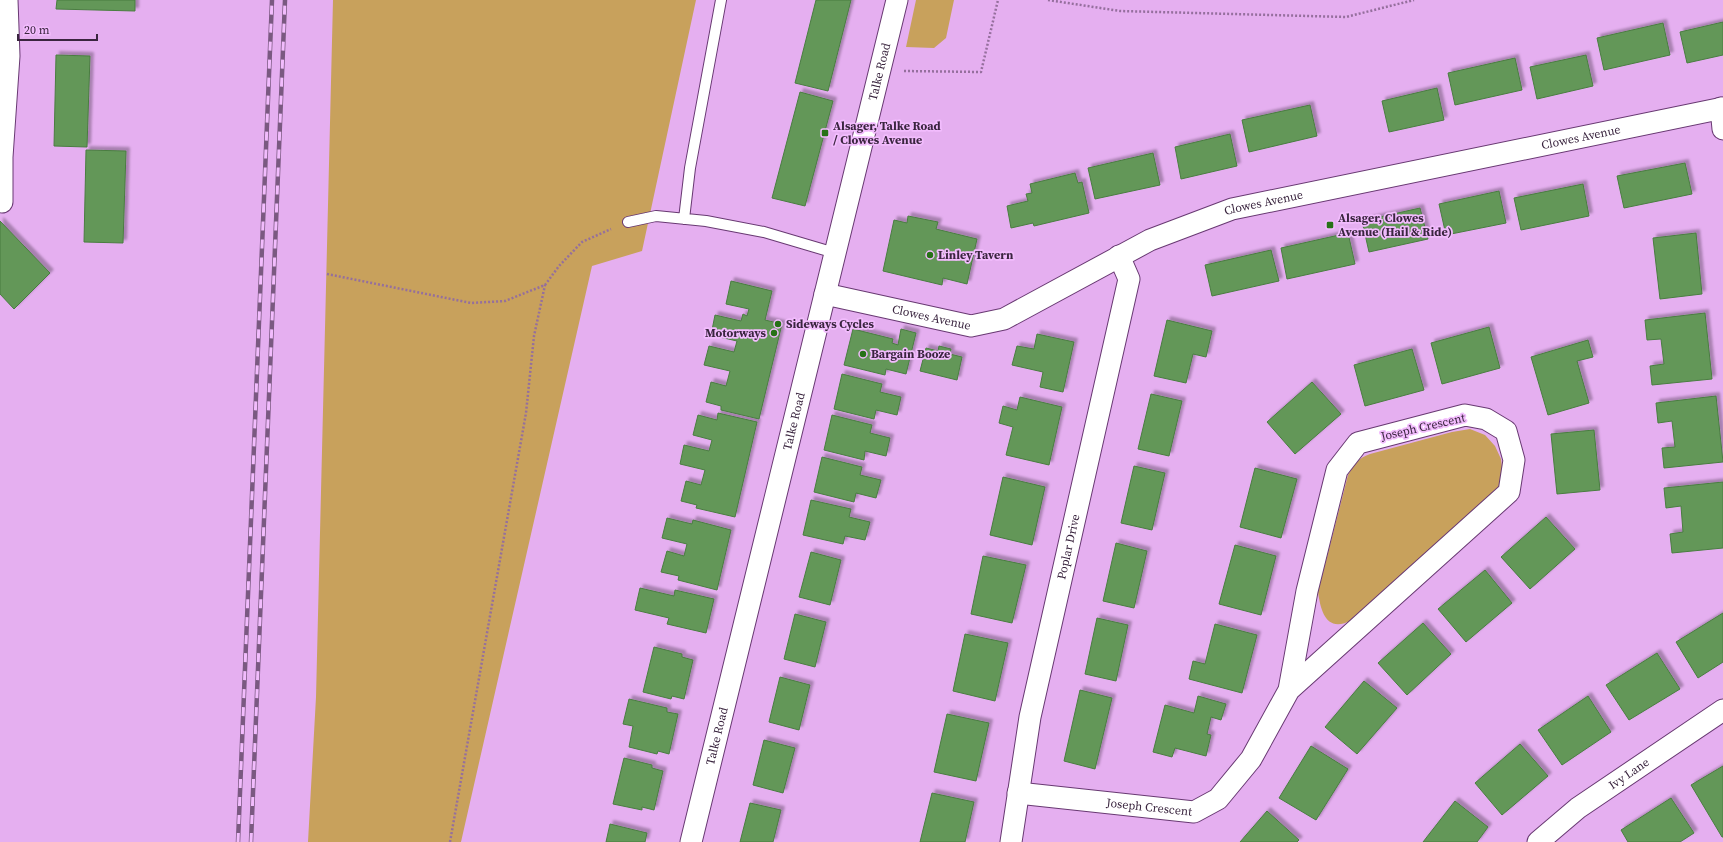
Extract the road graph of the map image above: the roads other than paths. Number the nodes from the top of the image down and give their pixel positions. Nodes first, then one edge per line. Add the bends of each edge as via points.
1 (8, 0) edge
2 (721, 0) edge
3 (897, 0) edge
4 (1722, 115) edge
5 (1, 157) edge
6 (2, 202) dead end
7 (684, 219) junction
8 (628, 222) road end
9 (835, 253) junction
10 (1119, 256) junction
11 (825, 294) junction
12 (1289, 690) junction
13 (1723, 710) edge
14 (1018, 793) junction
15 (691, 842) edge
16 (1011, 842) edge
17 (1538, 842) edge

1 - 5 street via 9,56
2 - 7 lane via 690,168
3 - 9 street, Talke Road
4 - 10 street, Clowes Avenue via 1232,209 1150,240
5 - 6 street
7 - 8 lane via 656,216
7 - 9 lane via 764,232
9 - 11 street, Talke Road
10 - 11 street, Clowes Avenue via 1004,319 971,326
10 - 14 street, Poplar Drive via 1129,279 1030,717
11 - 15 street, Talke Road
12 - 12 street, Joseph Crescent via 1307,591 1337,470 1358,443 1465,415 1486,419 1506,431 1514,460 1509,492
12 - 14 street, Joseph Crescent via 1251,759 1218,799 1194,812
13 - 17 street, Ivy Lane via 1578,808
14 - 16 street, Poplar Drive

